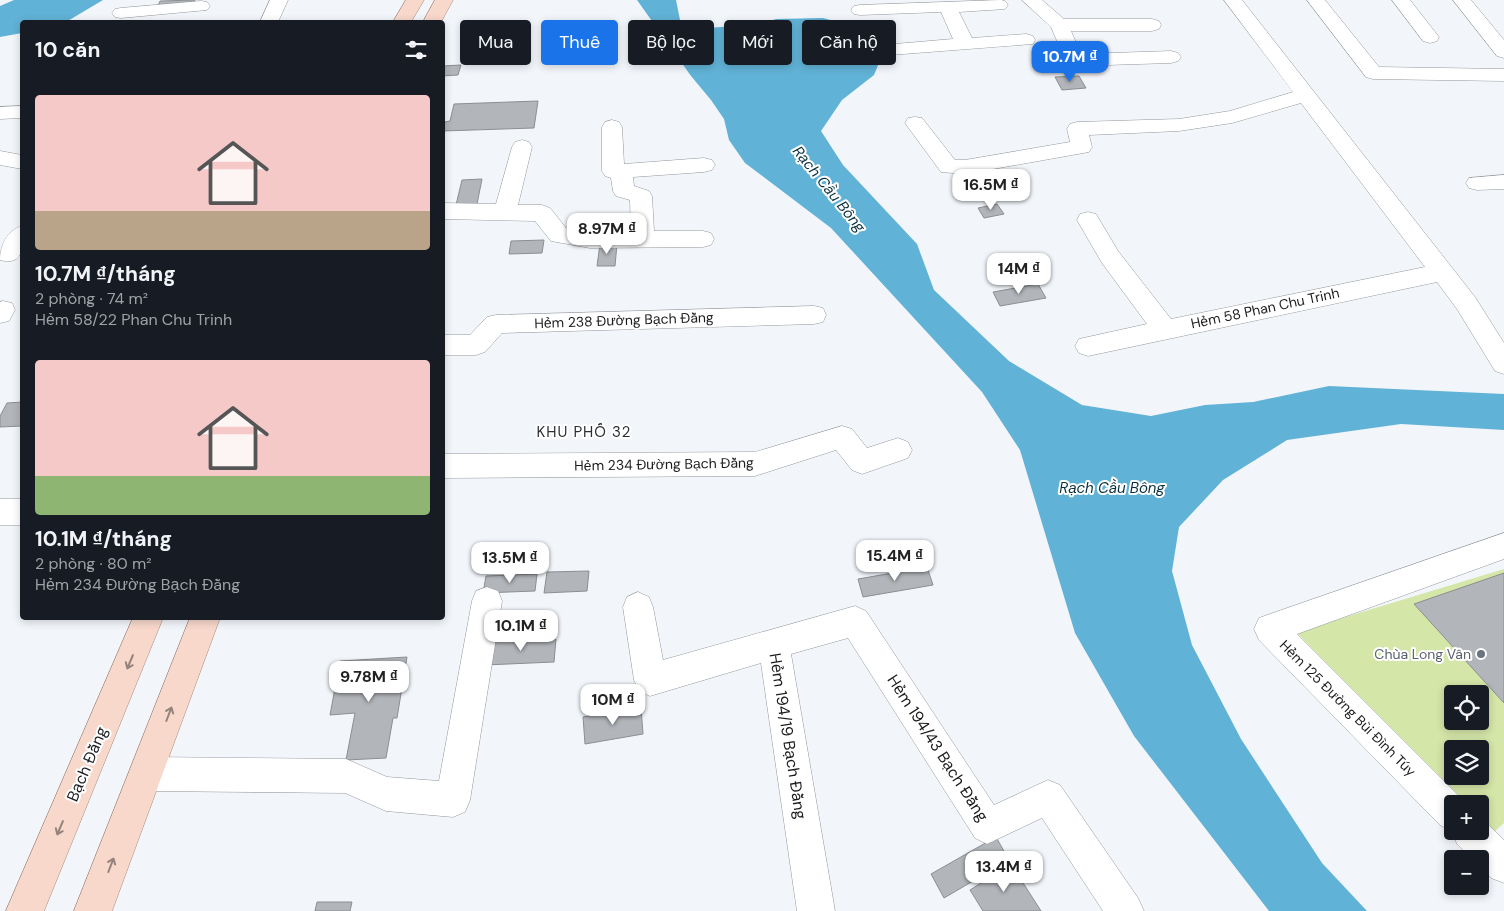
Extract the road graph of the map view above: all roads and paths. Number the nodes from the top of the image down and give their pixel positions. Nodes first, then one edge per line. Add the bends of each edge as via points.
1 (279, 0) edge
2 (415, 0) edge
3 (444, 0) edge
4 (1031, 0) edge
5 (1233, 0) edge
6 (1316, 0) edge
7 (1400, 0) edge
8 (1462, 0) edge
9 (936, 5) edge
10 (1000, 5) dead end
11 (201, 10) edge
12 (860, 10) dead end
13 (121, 13) dead end
14 (270, 20) edge
15 (403, 20) edge
16 (433, 20) edge
17 (1152, 25) dead end
18 (1058, 26) junction
19 (1430, 37) dead end
20 (1026, 40) dead end
21 (965, 44) junction
22 (896, 49) edge
23 (1504, 52) edge
24 (1172, 57) dead end
25 (1504, 75) edge
26 (1306, 95) junction
27 (20, 112) edge
28 (0, 113) edge
29 (915, 123) dead end
30 (612, 127) dead end
31 (522, 147) dead end
32 (0, 158) edge
33 (20, 162) edge
34 (704, 165) dead end
35 (621, 171) junction
36 (1504, 182) edge
37 (1477, 183) dead end
38 (445, 211) edge
39 (505, 212) junction
40 (1088, 220) dead end
41 (20, 237) edge
42 (644, 239) junction
43 (703, 239) dead end
44 (8, 254) dead end
45 (1442, 272) junction
46 (814, 315) dead end
47 (1165, 329) junction
48 (445, 345) edge
49 (1088, 346) dead end
50 (1504, 364) edge
51 (898, 450) dead end
52 (445, 466) edge
53 (0, 512) edge
54 (20, 512) edge
55 (1504, 546) edge
56 (488, 601) dead end
57 (638, 606) dead end
58 (147, 620) edge
59 (204, 620) edge
60 (774, 644) junction
61 (146, 774) junction
62 (1444, 805) edge
63 (1479, 840) edge
64 (1504, 865) edge
65 (25, 911) edge
66 (93, 911) edge
67 (816, 911) edge
68 (1125, 911) edge

1 - 14 street
2 - 15 main road
3 - 16 main road
4 - 18 street
5 - 26 street
6 - 25 street via 1373,73
7 - 19 street
8 - 23 street
9 - 10 street
9 - 12 street
9 - 21 street
11 - 13 street
17 - 18 street
18 - 24 street via 1074,60
20 - 21 street
21 - 22 street
26 - 29 street via 1215,120 1170,126 1077,129 1082,147 965,167 949,168
26 - 45 street
27 - 28 street
30 - 35 street via 613,170
31 - 39 street
32 - 33 street
34 - 35 street
35 - 42 street via 624,191 641,196
36 - 37 street
38 - 39 street
39 - 42 street via 542,213 559,235 590,240
40 - 47 street via 1110,257
41 - 44 street
42 - 43 street
45 - 47 street, Hẻm 58 Phan Chu Trinh
45 - 50 street via 1466,303
46 - 48 street, Hẻm 238 Đường Bạch Đằng via 496,324 476,344
47 - 49 street, Hẻm 58 Phan Chu Trinh
51 - 52 street, Hẻm 234 Đường Bạch Đằng via 862,462 842,437 755,464
53 - 54 street
55 - 62 street, Hẻm 125 Đường Bùi Đình Túy via 1270,629
56 - 61 street via 452,800 386,794 346,776
57 - 60 street, Hẻm 194/19 Bạch Đằng via 650,680
58 -> 65 main road, Bạch Đằng
61 -> 59 main road
60 - 67 street, Hẻm 194/19 Bạch Đằng
60 - 68 street, Hẻm 194/43 Bạch Đằng via 855,621 987,826 1048,797
66 -> 61 main road
63 - 64 street

